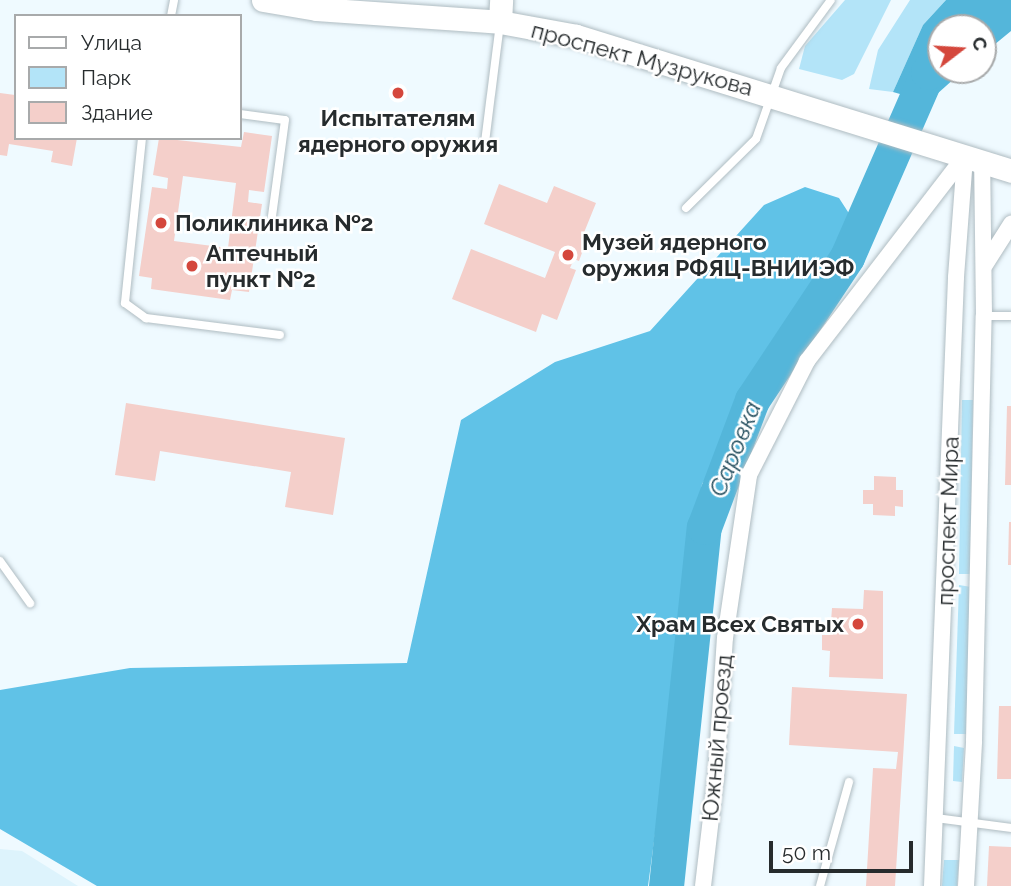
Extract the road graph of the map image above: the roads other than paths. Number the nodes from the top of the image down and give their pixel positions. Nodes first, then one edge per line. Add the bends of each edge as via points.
1 (263, 0) edge
2 (831, 0) edge
3 (501, 11) edge
4 (775, 96) junction
5 (242, 114) edge
6 (142, 140) edge
7 (485, 142) dead end
8 (974, 158) junction
9 (1011, 171) edge
10 (686, 208) dead end
11 (272, 216) dead end
12 (1011, 225) edge
13 (984, 268) junction
14 (984, 316) junction
15 (1011, 316) edge
16 (280, 335) dead end
17 (0, 561) edge
18 (30, 603) dead end
19 (849, 782) dead end
20 (936, 818) junction
21 (970, 821) junction
22 (1011, 828) edge
23 (703, 886) edge
24 (820, 886) edge
25 (932, 886) edge
26 (966, 886) edge

1 - 3 main road, проспект Музрукова via 316,9
2 - 4 lane via 781,68
3 - 4 main road, проспект Музрукова
3 - 7 lane
4 - 8 main road, проспект Музрукова
4 - 10 lane via 757,139
5 - 11 lane via 285,120
6 - 16 lane via 125,303 146,318
8 - 9 main road, проспект Музрукова
8 - 13 street, проспект Мира
8 - 20 street, проспект Мира via 956,277
8 - 23 street, Южный проезд via 859,287 807,362 749,475 725,638
12 - 13 street
13 - 14 street, проспект Мира
14 - 15 lane
14 - 21 street, проспект Мира
17 - 18 lane
19 - 24 lane
20 - 21 lane
20 - 25 street, проспект Мира
21 - 22 lane
21 - 26 street, проспект Мира

